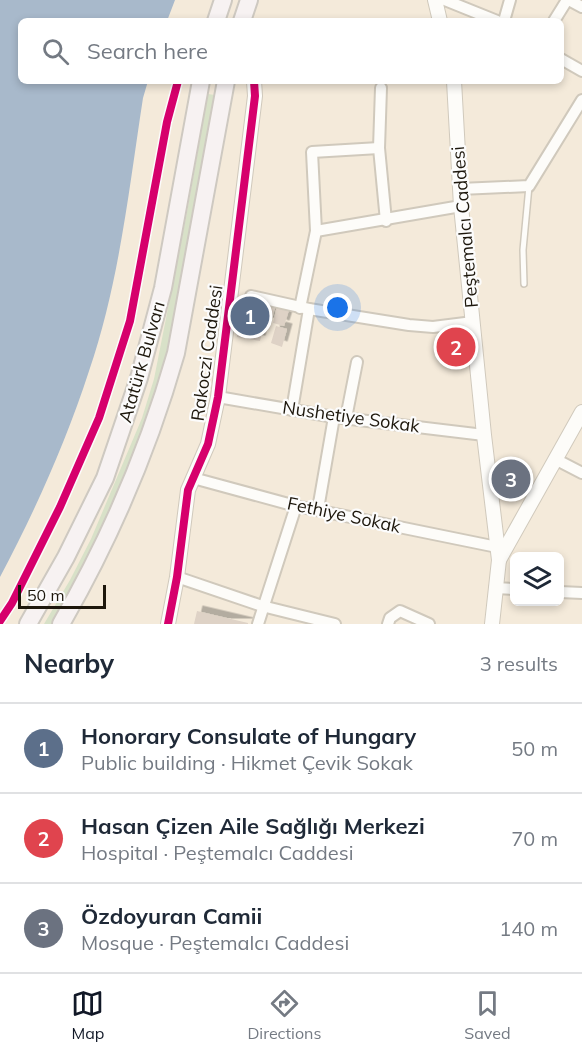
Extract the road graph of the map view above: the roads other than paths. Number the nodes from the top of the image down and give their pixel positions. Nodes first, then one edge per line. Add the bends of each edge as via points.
1 (223, 0) edge
2 (249, 0) edge
3 (435, 0) edge
4 (445, 0) edge
5 (510, 0) edge
6 (568, 0) edge
7 (582, 7) edge
8 (217, 18) edge
9 (243, 18) edge
10 (439, 18) edge
11 (490, 18) edge
12 (505, 18) edge
13 (556, 18) edge
14 (564, 61) edge
15 (582, 71) edge
16 (200, 84) edge
17 (225, 84) edge
18 (254, 84) edge
19 (454, 84) edge
20 (381, 87) dead end
21 (582, 100) edge
22 (379, 148) junction
23 (529, 186) junction
24 (460, 189) junction
25 (461, 206) junction
26 (386, 220) junction
27 (316, 231) junction
28 (524, 284) dead end
29 (251, 296) dead end
30 (304, 308) junction
31 (473, 322) junction
32 (357, 362) dead end
33 (218, 397) junction
34 (292, 410) junction
35 (582, 412) edge
36 (334, 417) junction
37 (346, 418) junction
38 (484, 435) junction
39 (555, 459) junction
40 (582, 473) edge
41 (193, 478) junction
42 (296, 506) junction
43 (318, 509) junction
44 (498, 554) junction
45 (177, 577) junction
46 (495, 588) junction
47 (510, 589) edge
48 (564, 592) edge
49 (582, 593) edge
50 (262, 606) junction
51 (28, 624) edge
52 (61, 624) edge
53 (168, 624) edge
54 (258, 624) edge
55 (335, 624) edge
56 (388, 624) edge
57 (429, 624) edge
58 (492, 624) edge

1 - 8 main road
2 - 9 main road
3 - 10 street
4 - 11 street
5 - 12 street
6 - 7 street
6 - 13 street
14 - 15 street
16 - 51 main road, Atatürk Bulvarı via 163,288 139,378 105,478
17 - 52 main road, Atatürk Bulvarı via 176,353 165,393 104,545
18 - 33 street, Rakoczi Caddesi
19 - 24 street, Peştemalcı Caddesi
20 - 22 street
21 - 23 street
22 - 26 street
22 - 27 street via 312,152
23 - 24 street
23 - 28 lane
24 - 25 street, Peştemalcı Caddesi
25 - 26 street
25 - 31 street, Peştemalcı Caddesi
26 - 27 street
27 - 30 street
29 - 30 street
30 - 31 street via 433,327
30 - 34 street
31 - 38 street, Peştemalcı Caddesi
32 - 37 street
33 - 34 street, Nushetiye Sokak
33 - 41 street, Rakoczi Caddesi via 208,444
34 - 36 street, Nushetiye Sokak
35 - 39 street
36 - 37 street, Nushetiye Sokak
36 - 43 street
37 - 38 street, Nushetiye Sokak
38 - 44 street, Peştemalcı Caddesi
39 - 40 street
39 - 44 street
41 - 42 street, Fethiye Sokak
41 - 45 street, Rakoczi Caddesi
42 - 43 street, Fethiye Sokak
42 - 50 street
43 - 44 street, Fethiye Sokak
44 - 46 street, Peştemalcı Caddesi
45 - 50 street
45 - 53 street, Rakoczi Caddesi
46 - 47 street
46 - 58 street, Peştemalcı Caddesi
48 - 49 street
50 - 54 street
50 - 55 street
56 - 57 street via 400,611

